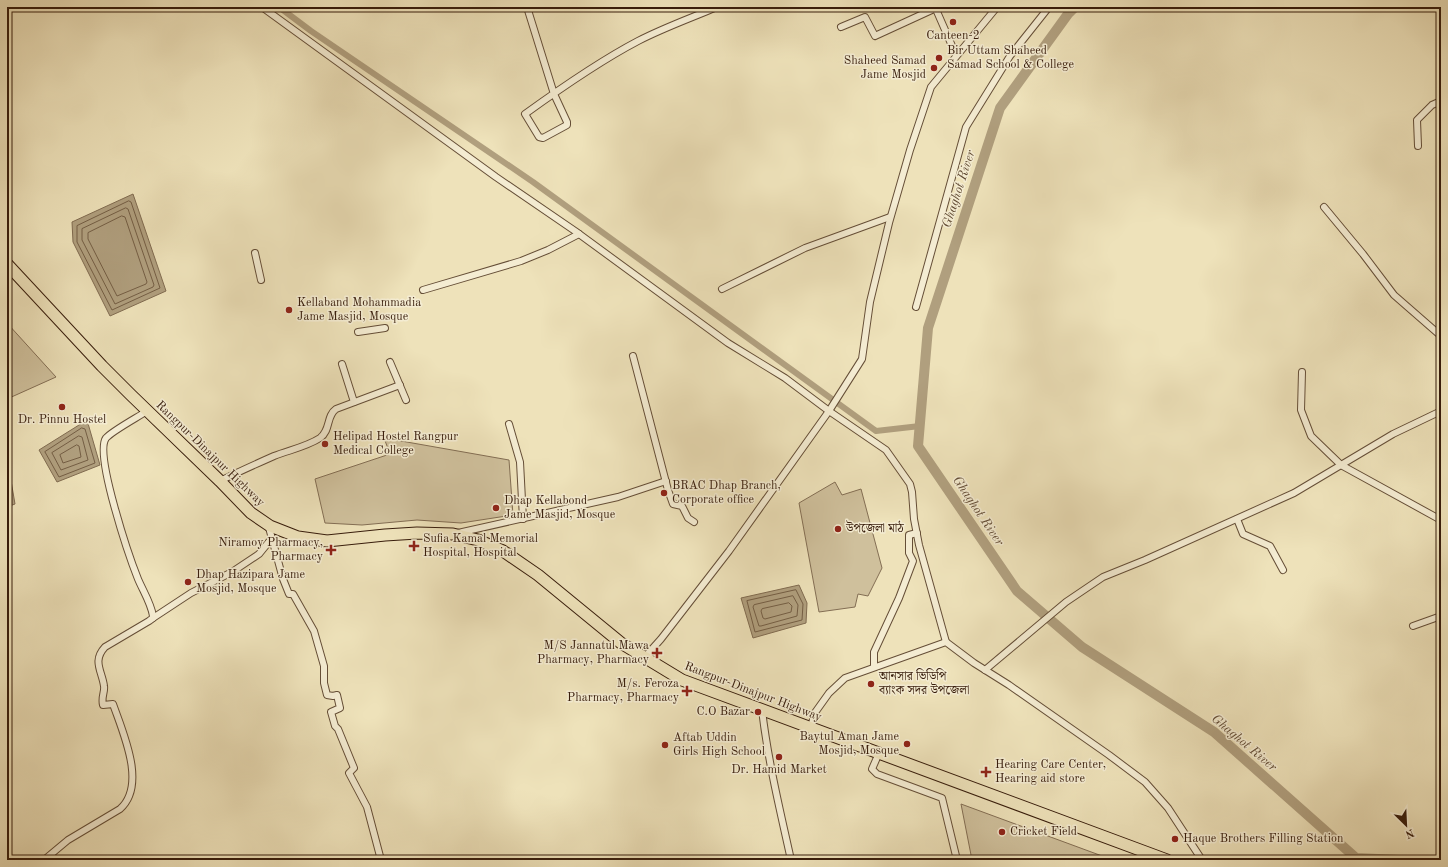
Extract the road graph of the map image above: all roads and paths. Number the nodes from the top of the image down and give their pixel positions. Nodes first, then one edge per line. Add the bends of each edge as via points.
1 (262, 7) edge
2 (527, 7) edge
3 (717, 7) edge
4 (997, 7) edge
5 (1049, 7) edge
6 (935, 8) edge
7 (840, 27) dead end
8 (956, 55) junction
9 (554, 94) junction
10 (1441, 101) edge
11 (1418, 146) dead end
12 (1324, 207) dead end
13 (890, 217) junction
14 (579, 234) junction
15 (255, 253) dead end
16 (7, 264) edge
17 (261, 280) dead end
18 (722, 288) dead end
19 (423, 290) dead end
20 (916, 307) dead end
21 (385, 328) dead end
22 (358, 332) dead end
23 (1441, 336) edge
24 (634, 356) dead end
25 (390, 362) dead end
26 (342, 364) dead end
27 (1302, 372) dead end
28 (400, 385) junction
29 (406, 400) dead end
30 (354, 402) junction
31 (830, 409) junction
32 (147, 411) junction
33 (1441, 411) edge
34 (510, 424) dead end
35 (1342, 465) junction
36 (220, 481) junction
37 (666, 482) junction
38 (523, 519) junction
39 (1237, 519) junction
40 (1441, 520) edge
41 (694, 522) dead end
42 (268, 524) junction
43 (917, 533) junction
44 (453, 534) junction
45 (272, 538) junction
46 (1283, 570) dead end
47 (1441, 616) edge
48 (153, 618) junction
49 (1414, 626) dead end
50 (946, 642) junction
51 (644, 658) junction
52 (874, 667) junction
53 (985, 670) junction
54 (762, 710) junction
55 (811, 728) junction
56 (879, 754) junction
57 (44, 860) edge
58 (381, 860) edge
59 (791, 860) edge
60 (957, 860) edge
61 (1167, 860) edge
62 (1202, 860) edge

1 - 14 street
2 - 9 street
3 - 9 street via 640,40
4 - 8 street
5 - 20 street via 1010,56 966,127
6 - 7 street via 875,36 865,17
6 - 8 street
8 - 13 street via 931,87
9 - 9 street via 525,114 539,137 543,138 567,125
10 - 11 street via 1432,105 1417,120
12 - 23 street via 1394,295
13 - 18 street via 805,248
13 - 31 street via 870,302 862,359
14 - 19 street via 521,261
14 - 31 street via 728,343
15 - 17 street
16 - 32 highway, Rangpur-Dinajpur Highway
21 - 22 street
24 - 37 street
25 - 28 street
26 - 30 street
27 - 35 street via 1301,410 1311,436
28 - 29 street
28 - 30 street
30 - 36 street via 331,413 327,431 320,437
31 - 43 street via 886,450 910,484
31 - 51 street via 729,551
32 - 36 highway, Rangpur-Dinajpur Highway
32 - 48 street via 106,438 104,447 115,511
33 - 35 street via 1393,434
34 - 38 street via 520,462
35 - 39 street via 1294,492
35 - 40 street
36 - 42 highway, Rangpur-Dinajpur Highway via 250,513
37 - 38 street via 618,497
37 - 41 street via 674,504 682,506 688,518
38 - 44 street
39 - 46 street via 1243,534 1270,546
39 - 53 street via 1103,577 1066,602
42 - 44 highway, Rangpur-Dinajpur Highway via 298,537 327,541 417,533
42 - 45 street
43 - 50 street
43 - 52 street via 909,535 909,553 913,561 874,652
44 - 51 highway, Rangpur-Dinajpur Highway via 478,540 503,551 538,575 621,643
45 - 48 street via 260,554
45 - 58 street via 289,594 293,594 314,631 324,666 327,695 337,695 340,708 331,712 354,768 349,773 367,807
47 - 49 street
48 - 57 street via 105,647 101,651 98,664 104,687 102,705 113,704 132,767 133,785 129,798 120,809 68,840
50 - 52 street
50 - 53 street
51 - 54 highway, Rangpur-Dinajpur Highway via 682,680
52 - 55 street via 845,678 829,693 814,714
53 - 62 street via 1145,782 1168,808
54 - 55 highway, Rangpur-Dinajpur Highway
54 - 59 street via 764,732
55 - 56 highway, Rangpur-Dinajpur Highway
56 - 60 street via 872,769 877,774 942,798
56 - 61 highway, Rangpur-Dinajpur Highway

